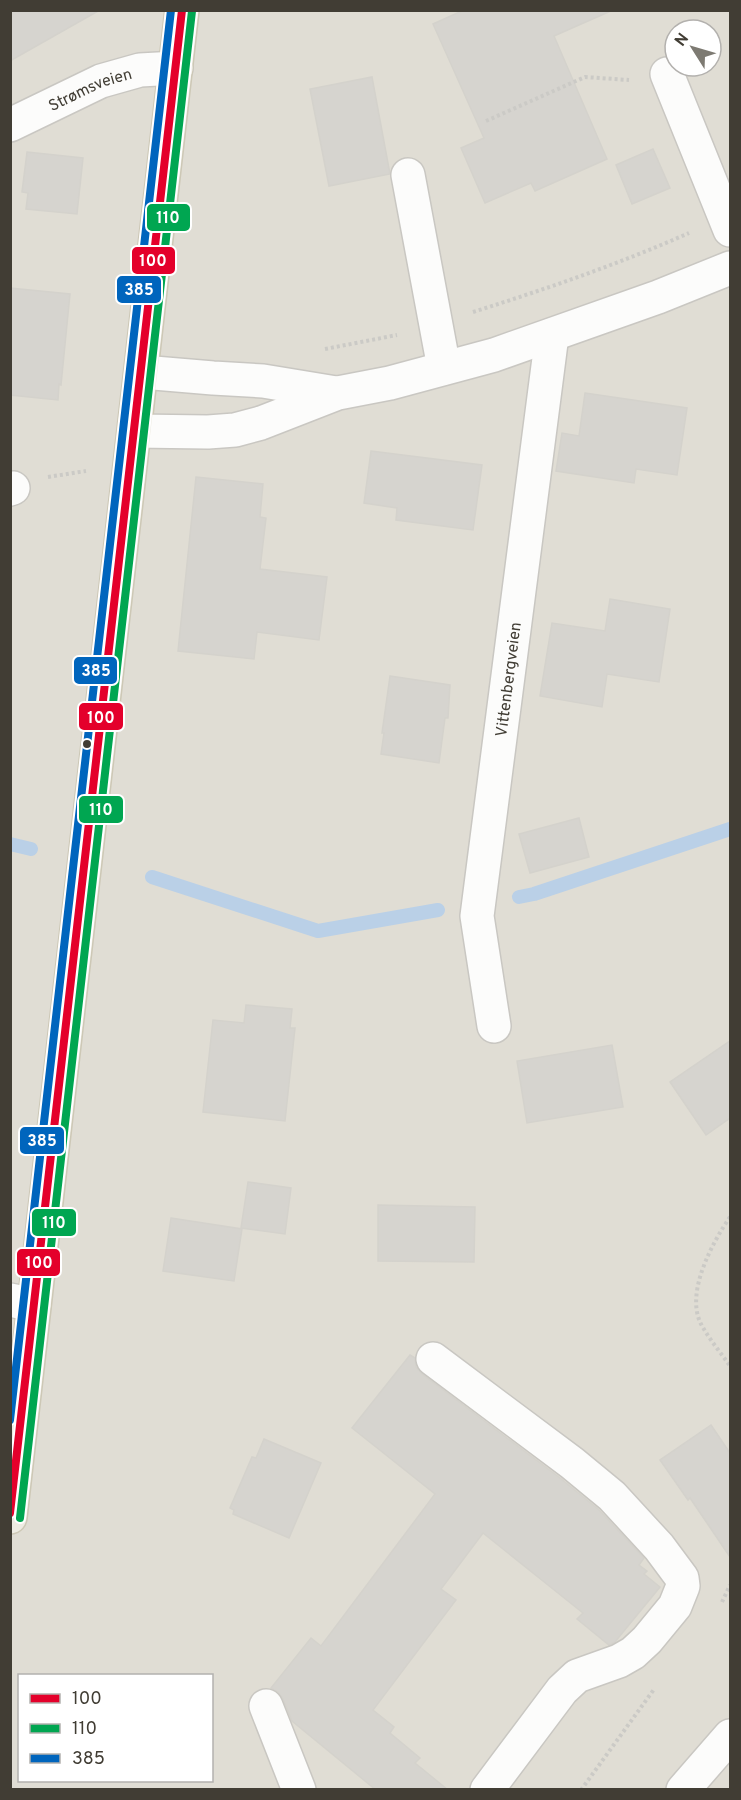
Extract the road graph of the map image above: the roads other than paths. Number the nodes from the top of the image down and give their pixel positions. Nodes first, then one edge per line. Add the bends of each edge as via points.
1 (183, 10) edge
2 (176, 68) junction
3 (669, 78) edge
4 (10, 125) edge
5 (408, 175) dead end
6 (728, 224) edge
7 (730, 267) edge
8 (552, 335) junction
9 (444, 368) junction
10 (142, 372) junction
11 (338, 393) junction
12 (135, 431) junction
13 (494, 1026) dead end
14 (22, 1303) edge
15 (433, 1359) dead end
16 (10, 1517) edge
17 (266, 1706) dead end
18 (730, 1736) edge
19 (299, 1790) edge
20 (487, 1790) edge
21 (683, 1790) edge

1 - 2 main road
2 - 4 street, Strømsveien via 140,70 101,81
2 - 10 main road
3 - 6 street
5 - 9 street
7 - 8 street
8 - 9 street via 494,356
8 - 13 street, Vittenbergveien via 477,916
9 - 11 street
10 - 11 street via 263,381
10 - 12 main road
11 - 12 street via 235,430
12 - 14 main road
14 - 16 main road
15 - 20 street via 612,1496 682,1578 675,1606 647,1640 633,1653 576,1676
17 - 19 street
18 - 21 street

